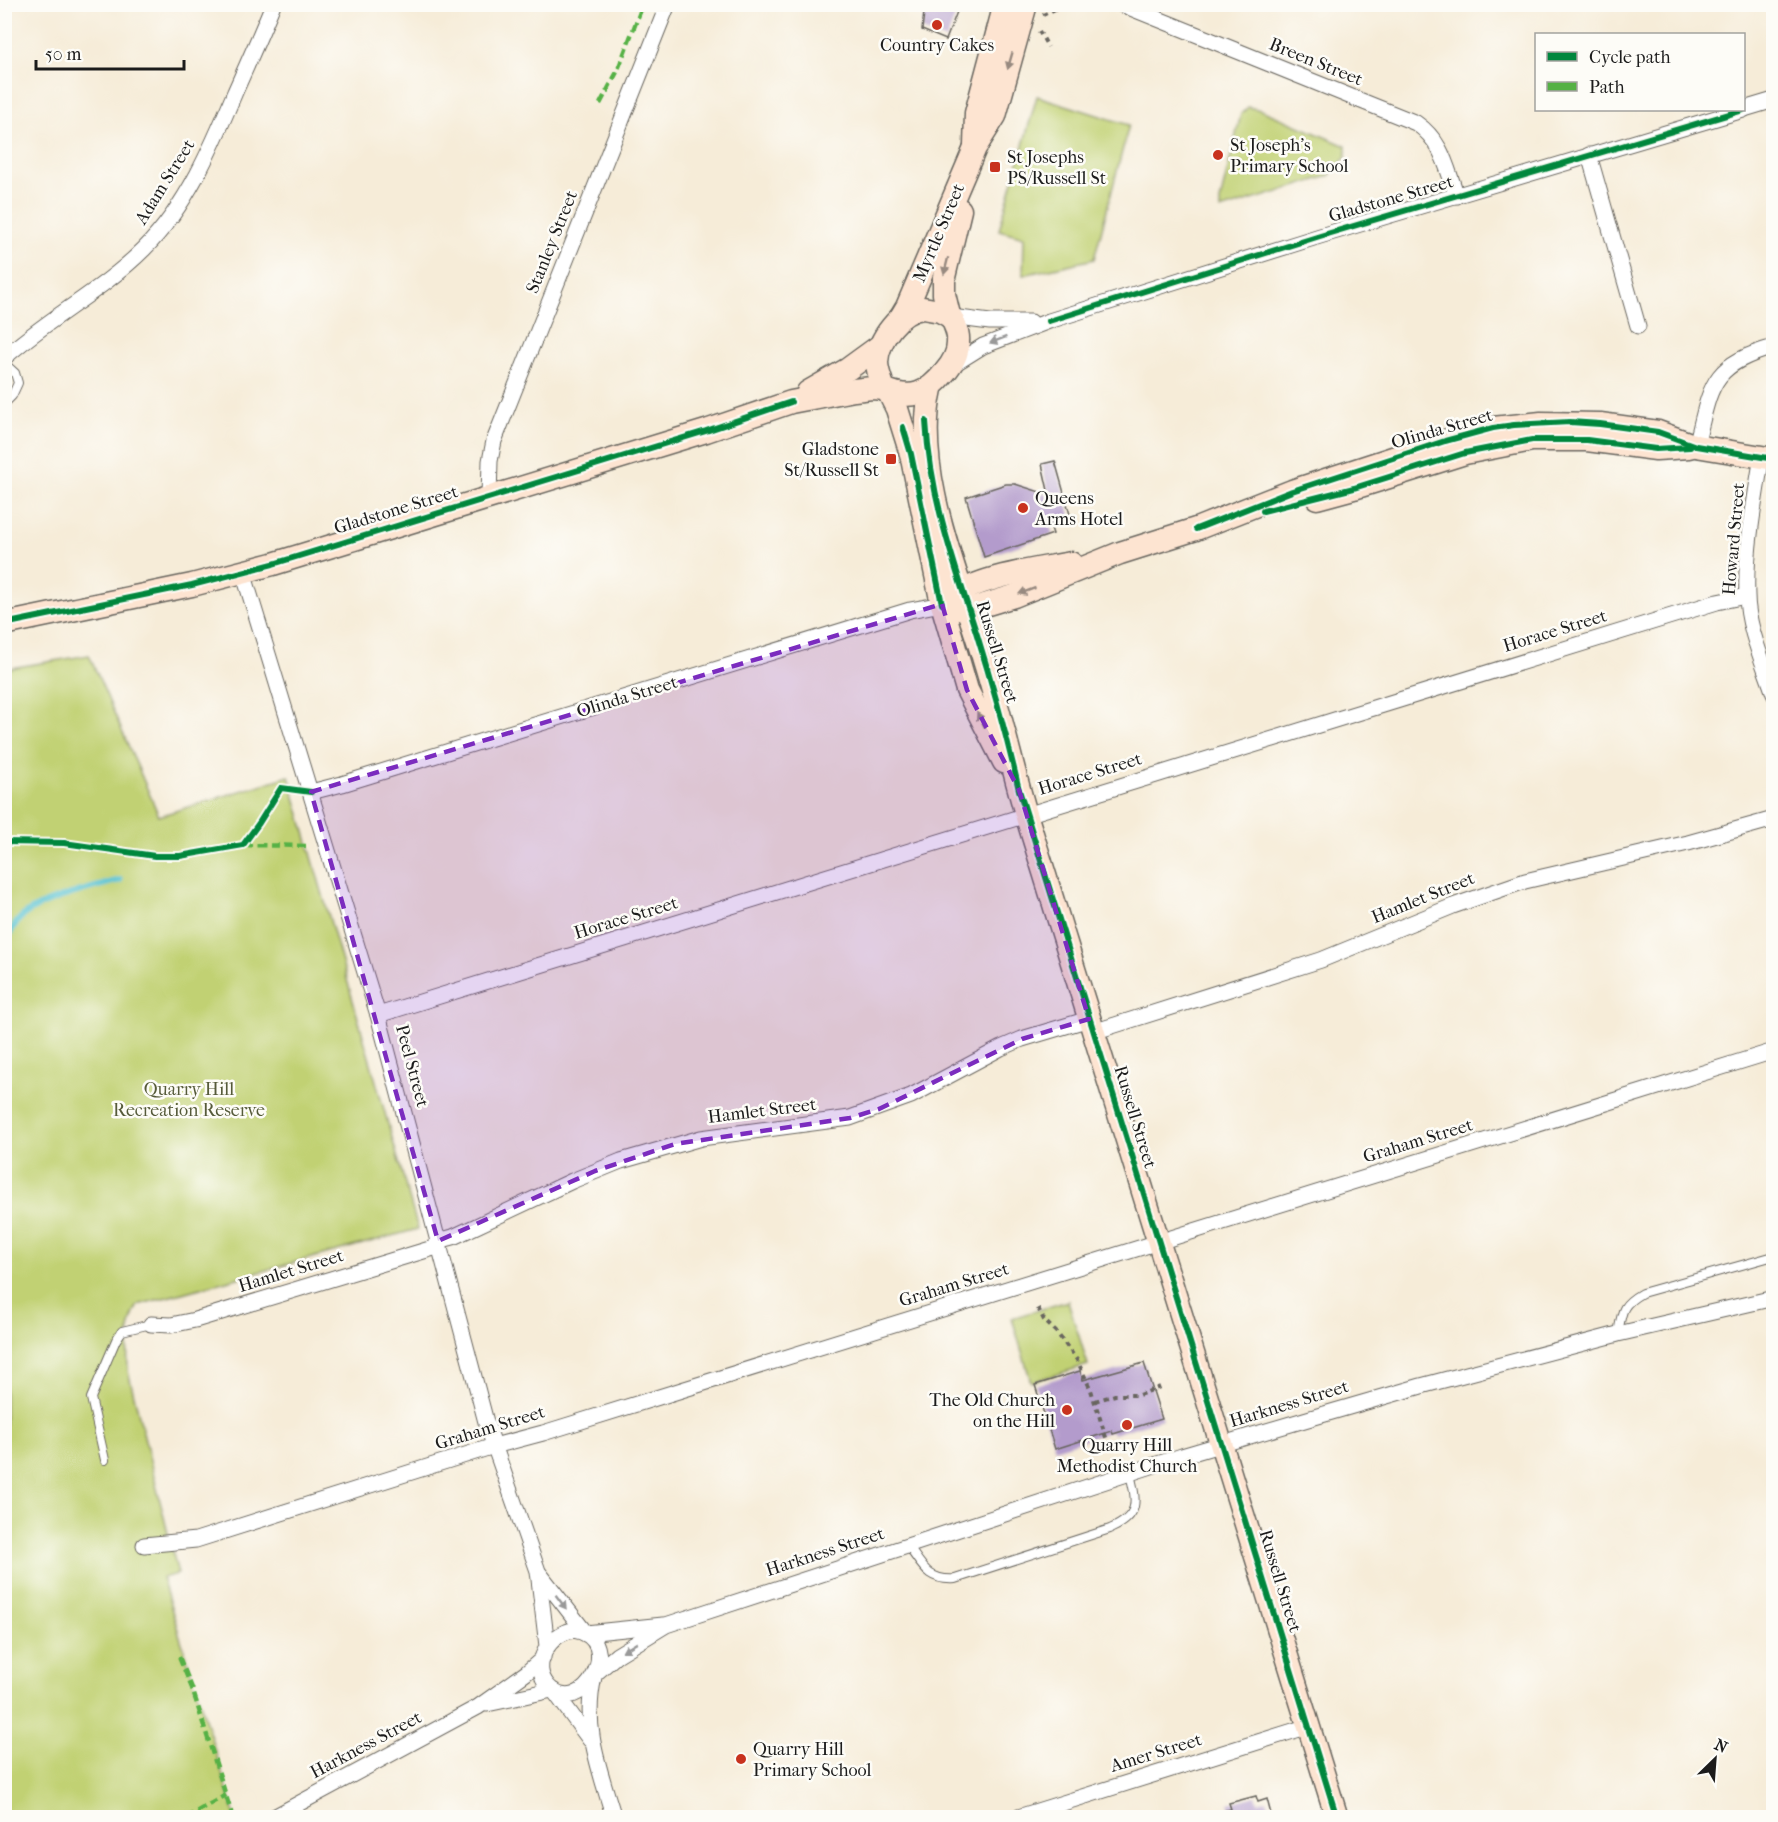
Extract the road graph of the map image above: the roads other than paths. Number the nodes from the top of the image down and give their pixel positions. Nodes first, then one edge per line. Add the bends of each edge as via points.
1 (273, 4) edge
2 (668, 4) edge
3 (1005, 4) edge
4 (1026, 4) edge
5 (1121, 4) edge
6 (1773, 100) edge
7 (1745, 108) edge
8 (1736, 111) edge
9 (975, 148) junction
10 (1589, 155) junction
11 (1457, 196) junction
12 (950, 316) junction
13 (901, 317) junction
14 (1049, 321) junction
15 (1638, 326) dead end
16 (881, 345) junction
17 (1773, 347) edge
18 (4, 360) edge
19 (950, 366) junction
20 (931, 389) junction
21 (886, 390) junction
22 (790, 402) junction
23 (4, 404) edge
24 (1696, 446) junction
25 (1770, 457) edge
26 (489, 497) junction
27 (243, 572) junction
28 (1746, 596) junction
29 (965, 600) junction
30 (942, 604) junction
31 (4, 624) edge
32 (1773, 694) edge
33 (1019, 790) junction
34 (311, 792) junction
35 (1026, 814) junction
36 (1773, 819) edge
37 (378, 1015) junction
38 (1091, 1025) junction
39 (1773, 1051) edge
40 (1159, 1242) junction
41 (439, 1244) junction
42 (1773, 1256) edge
43 (1773, 1298) edge
44 (151, 1324) joint
45 (1618, 1334) junction
46 (1222, 1444) junction
47 (494, 1446) junction
48 (105, 1460) dead end
49 (1130, 1474) junction
50 (144, 1545) dead end
51 (908, 1546) junction
52 (538, 1571) junction
53 (666, 1625) junction
54 (585, 1632) junction
55 (545, 1652) junction
56 (595, 1675) junction
57 (553, 1691) junction
58 (478, 1707) junction
59 (1309, 1726) junction
60 (592, 1743) junction
61 (272, 1818) edge
62 (614, 1818) edge
63 (1015, 1818) edge
64 (1337, 1818) edge

1 - 18 street, Adam Street via 217,135 194,180 157,235 118,272
2 - 26 street, Stanley Street via 494,441
3 - 9 main road, Myrtle Street via 976,113
4 -> 9 main road, Myrtle Street via 995,116
5 - 11 street, Breen Street via 1416,123 1437,143
6 - 7 street, Gladstone Street
8 - 10 street, Gladstone Street
9 -> 12 main road, Myrtle Street via 944,277
9 - 13 main road, Myrtle Street
10 - 11 street, Gladstone Street
10 - 15 street
11 - 14 street, Gladstone Street
12 - 13 main road via 923,308
12 - 14 street, Gladstone Street via 979,322
12 - 19 main road via 958,340
13 - 16 main road
14 -> 19 street, Gladstone Street via 982,346
16 - 21 main road via 877,362
16 - 22 main road, Gladstone Street
17 - 24 street via 1737,360 1718,377 1707,401
18 - 23 lane via 18,382
19 - 20 main road
20 - 21 main road via 905,395
20 - 29 main road, Russell Street via 926,421 931,470 942,525
21 - 22 main road, Gladstone Street via 854,390
21 - 30 main road, Russell Street via 911,454
22 - 26 main road, Gladstone Street
24 - 25 main road, Olinda Street
24 - 29 main road, Olinda Street via 1656,449 1564,439 1495,446 1120,553 1011,575
25 - 28 street, Howard Street via 1750,542
26 - 27 main road, Gladstone Street
27 - 31 main road, Gladstone Street
27 - 34 street, Peel Street
28 - 32 street, Howard Street
28 - 35 street, Horace Street
29 - 30 main road, Olinda Street
29 - 33 main road, Russell Street
33 -> 30 main road, Russell Street via 967,690
30 - 34 street, Olinda Street via 910,610
33 - 35 main road, Russell Street
34 - 37 street, Peel Street
35 - 37 street, Horace Street
35 - 38 main road, Russell Street
36 - 38 street, Hamlet Street via 1688,843 1525,880 1321,960
37 - 41 street, Peel Street
38 - 40 main road, Russell Street
38 - 41 street, Hamlet Street via 1022,1039 911,1096 850,1118 734,1132 675,1144 595,1171
39 - 40 street, Graham Street
40 - 46 main road, Russell Street
40 - 47 street, Graham Street
41 - 44 street, Hamlet Street via 195,1320
41 - 47 street, Peel Street
42 - 45 lane via 1642,1293 1624,1307
43 - 45 street, Harkness Street
44 - 48 lane via 122,1331 91,1398
45 - 46 street, Harkness Street
46 - 49 street, Harkness Street
46 - 59 main road, Russell Street
47 - 50 street, Graham Street via 196,1540
47 - 52 street, Peel Street
49 - 51 street, Harkness Street
49 - 51 lane via 1136,1503 1132,1514 1110,1529 945,1580 930,1575
51 - 53 street, Harkness Street
52 -> 54 street, Peel Street
52 - 55 street, Peel Street
53 - 54 street, Harkness Street
53 -> 56 street, Harkness Street via 617,1655
54 - 55 street via 558,1634
54 - 56 street via 598,1649
55 - 57 street via 542,1675
55 - 58 street, Harkness Street via 526,1673
56 - 57 street via 587,1686 573,1694
56 - 60 street via 589,1696
57 - 58 street, Harkness Street
57 - 60 street
58 - 61 street, Harkness Street
59 - 63 street, Amer Street
59 - 64 main road, Russell Street
60 - 62 street

